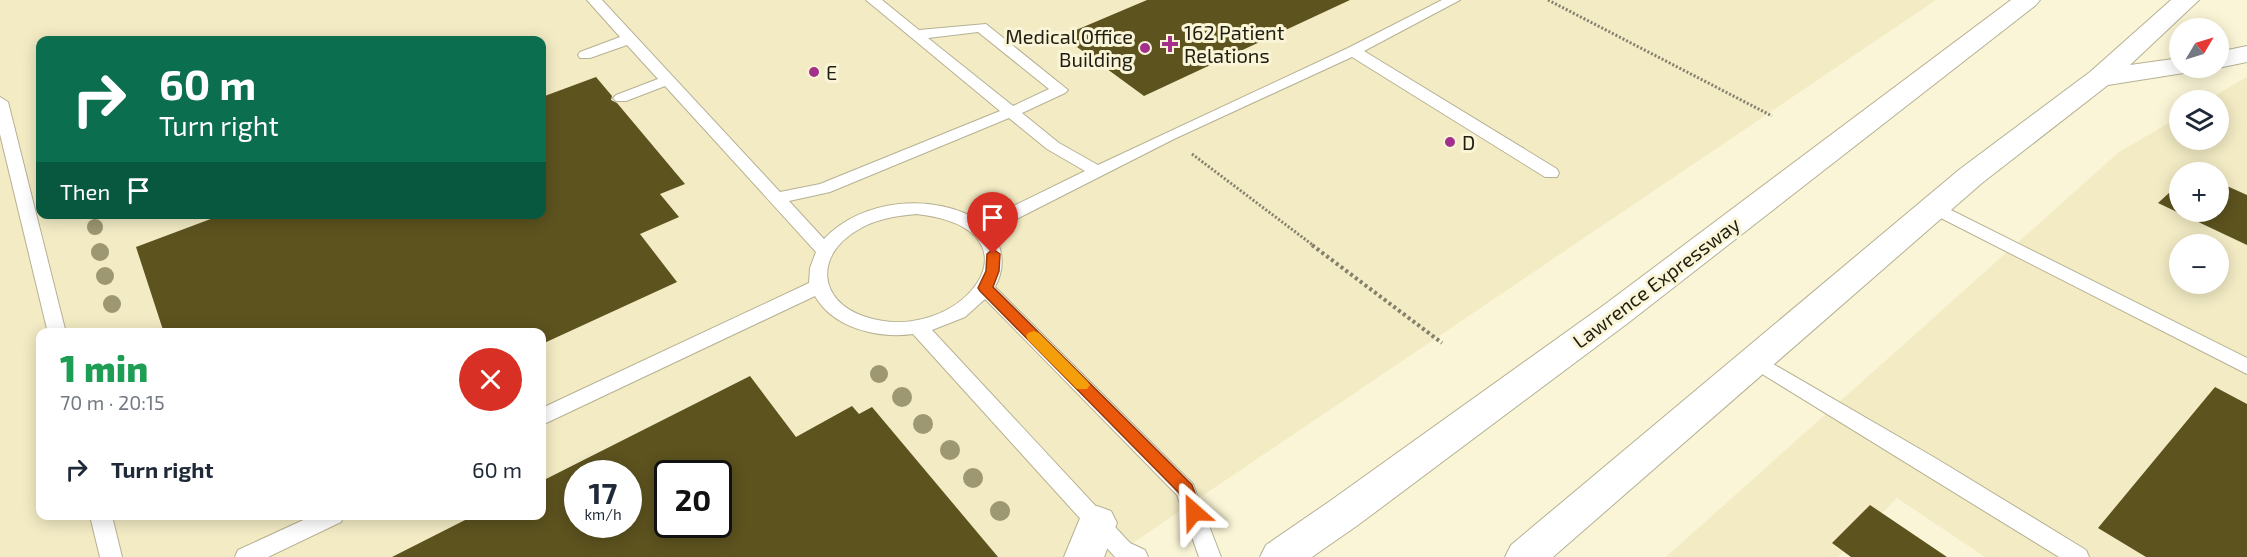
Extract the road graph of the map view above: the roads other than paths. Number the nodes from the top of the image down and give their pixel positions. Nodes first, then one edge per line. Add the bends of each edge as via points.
1 (594, 0) edge
2 (873, 0) edge
3 (1454, 0) edge
4 (2027, 0) edge
5 (2186, 0) edge
6 (1982, 17) edge
7 (915, 35) junction
8 (629, 39) junction
9 (1353, 51) junction
10 (2247, 54) edge
11 (585, 55) dead end
12 (2229, 58) edge
13 (2169, 68) edge
14 (2100, 78) junction
15 (668, 80) junction
16 (621, 98) dead end
17 (0, 102) edge
18 (1011, 112) junction
19 (1096, 171) junction
20 (1551, 173) dead end
21 (777, 198) junction
22 (1935, 208) junction
23 (981, 230) junction
24 (825, 251) junction
25 (819, 286) junction
26 (985, 288) junction
27 (918, 327) junction
28 (56, 328) edge
29 (1756, 361) junction
30 (2247, 367) edge
31 (546, 415) edge
32 (102, 520) edge
33 (325, 520) edge
34 (1090, 540) edge
35 (111, 557) edge
36 (246, 557) edge
37 (1137, 557) edge
38 (1210, 557) edge
39 (1280, 557) edge
40 (1525, 557) edge
41 (2078, 557) edge

1 - 8 lane
2 - 7 lane
3 - 9 lane
4 - 6 highway, Lawrence Expressway
5 - 14 highway
6 - 39 highway, Lawrence Expressway via 1616,314
7 - 18 lane
7 - 18 lane via 981,27 1060,90
8 - 11 lane
8 - 15 lane
9 - 19 lane
9 - 20 lane
10 - 12 highway
13 - 14 highway
14 - 22 highway
15 - 16 lane
15 - 21 lane
17 - 28 lane
18 - 19 lane via 1053,147
18 - 21 lane via 824,188
19 - 23 lane
21 - 24 lane
22 - 29 highway
22 - 30 lane
23 - 24 lane via 959,216 939,210 894,210 852,225
23 - 26 lane via 993,254 993,271
24 - 25 lane via 819,266
25 - 27 lane via 825,299 840,313 862,324
25 - 31 lane
26 - 27 lane via 969,305
26 - 38 lane via 1186,489
27 - 34 lane
29 - 40 highway
29 - 41 lane
32 - 35 lane
33 - 36 lane
34 - 37 lane

